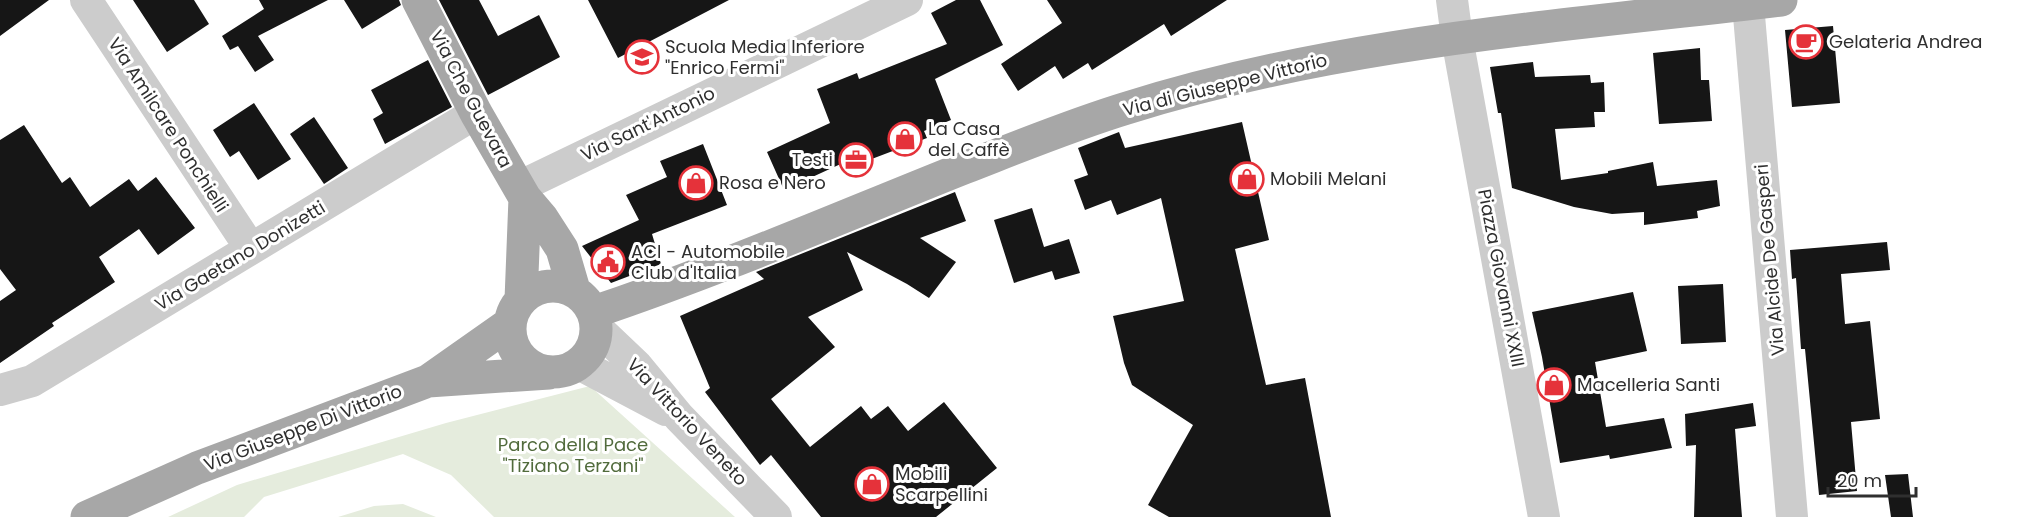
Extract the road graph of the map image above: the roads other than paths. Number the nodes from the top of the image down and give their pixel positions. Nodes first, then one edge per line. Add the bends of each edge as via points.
1 (86, 0) edge
2 (418, 0) edge
3 (907, 0) edge
4 (1452, 0) edge
5 (1781, 0) edge
6 (1748, 4) junction
7 (1457, 39) junction
8 (476, 113) junction
9 (522, 193) junction
10 (250, 249) junction
11 (588, 310) junction
12 (515, 312) junction
13 (566, 368) junction
14 (429, 381) junction
15 (0, 390) edge
16 (679, 417) junction
17 (87, 517) edge
18 (776, 517) edge
19 (1544, 517) edge
20 (1792, 517) edge

1 - 10 street, Via Amilcare Ponchielli
2 - 8 main road, Via Che Guevara
3 - 9 street, Via Sant'Antonio
4 - 7 street, Piazza Giovanni XXIII
5 - 6 main road, Via di Giuseppe Vittorio
6 - 7 main road, Via di Giuseppe Vittorio
6 - 20 street, Via Alcide De Gasperi
7 - 11 main road, Via di Giuseppe Vittorio via 1303,63 1127,107 1055,132 666,288
7 - 19 street, Piazza Giovanni XXIII
8 - 9 main road, Via Che Guevara
8 - 10 street, Via Gaetano Donizetti
9 - 11 main road, Via Che Guevara via 562,249
9 - 12 main road
10 - 15 street, Via Gaetano Donizetti via 32,381
11 - 12 main road via 560,286 546,286 532,291
11 - 13 main road via 595,342 588,354
11 - 16 street, Via Vittorio Veneto
12 - 13 main road via 510,339 525,363 538,370
12 - 14 main road, Via Giuseppe Di Vittorio
13 - 14 main road
13 - 16 street
14 - 17 main road, Via Giuseppe Di Vittorio via 196,468
16 - 18 street, Via Vittorio Veneto

